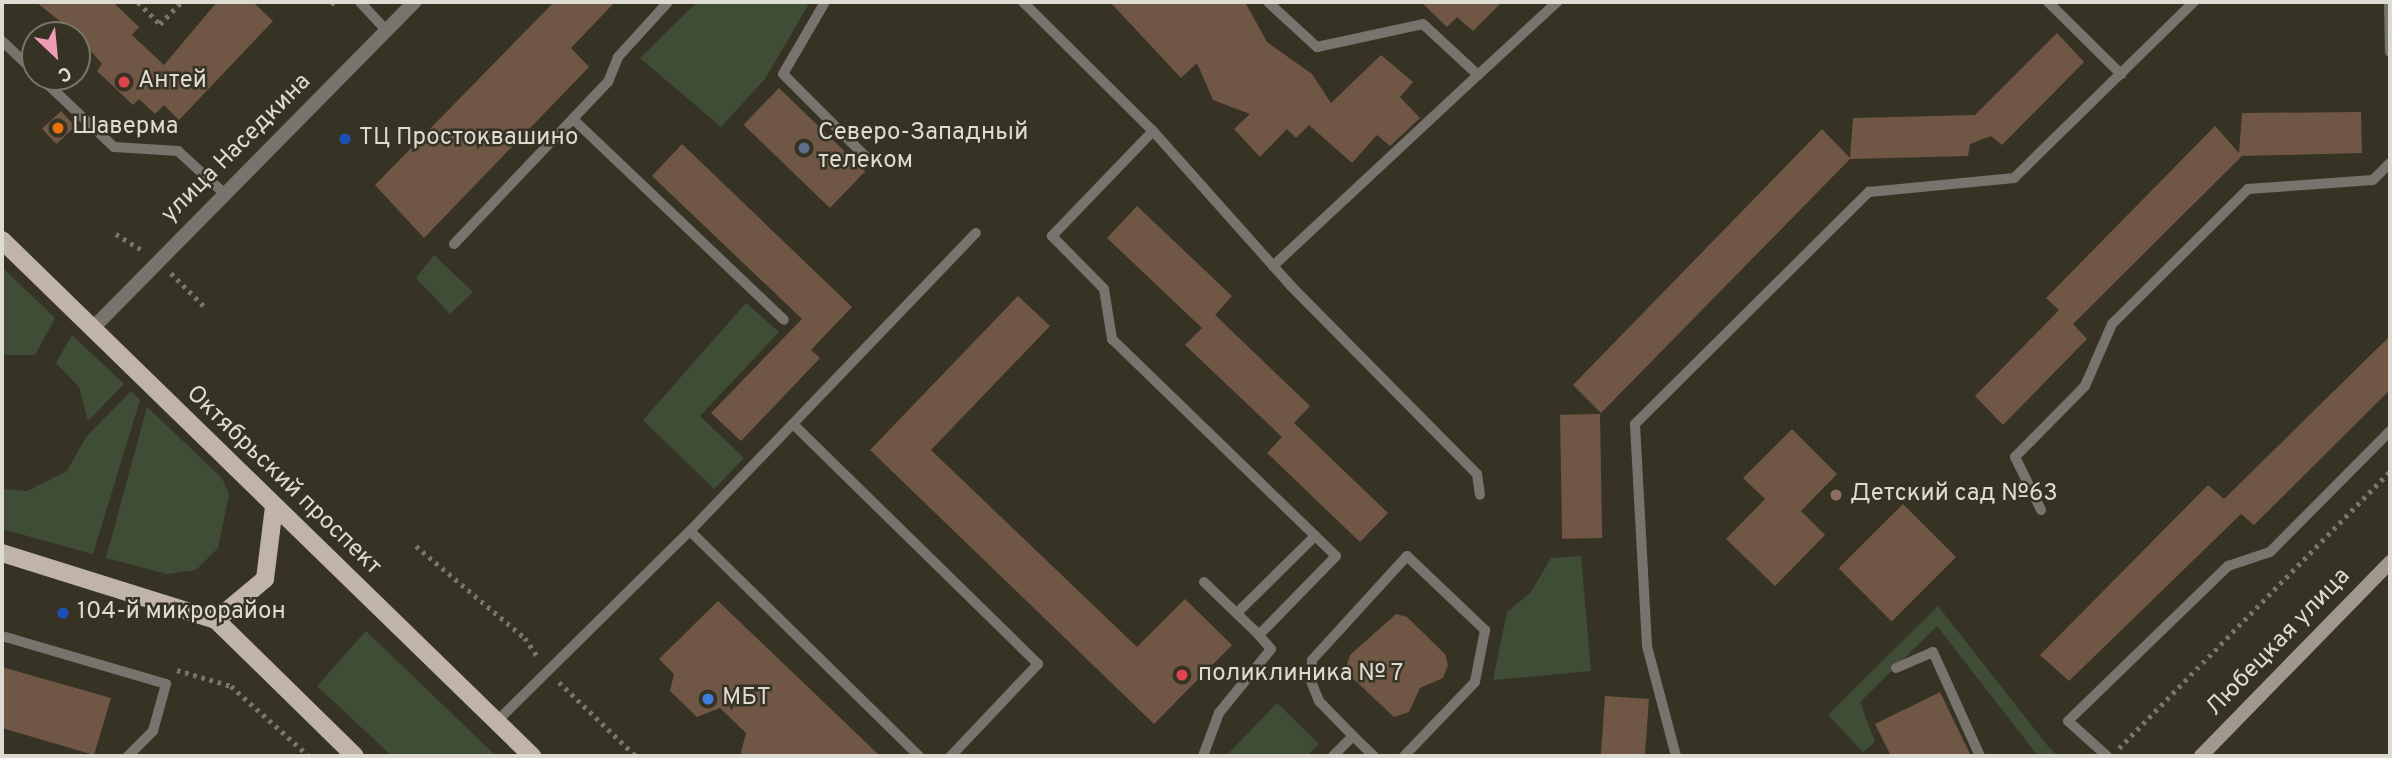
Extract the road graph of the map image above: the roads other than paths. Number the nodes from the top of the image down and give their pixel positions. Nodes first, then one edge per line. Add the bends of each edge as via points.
1 (360, 2) edge
2 (414, 2) edge
3 (668, 2) edge
4 (825, 2) edge
5 (1025, 2) edge
6 (1268, 2) edge
7 (1557, 2) edge
8 (2048, 2) edge
9 (2194, 2) edge
10 (2389, 2) edge
11 (386, 30) junction
12 (2, 41) edge
13 (2390, 52) edge
14 (21, 59) edge
15 (2121, 74) junction
16 (1478, 75) junction
17 (55, 91) edge
18 (573, 119) junction
19 (1153, 131) junction
20 (868, 159) dead end
21 (2390, 163) edge
22 (225, 194) junction
23 (976, 233) dead end
24 (2, 240) edge
25 (454, 244) dead end
26 (1273, 265) junction
27 (784, 320) dead end
28 (93, 328) junction
29 (793, 424) junction
30 (2390, 431) edge
31 (1480, 495) dead end
32 (274, 507) junction
33 (2040, 510) dead end
34 (690, 531) junction
35 (1315, 536) junction
36 (2, 553) edge
37 (2390, 562) edge
38 (1204, 582) dead end
39 (1237, 613) junction
40 (216, 620) junction
41 (1259, 635) junction
42 (2, 636) edge
43 (1896, 668) dead end
44 (496, 722) junction
45 (1353, 736) junction
46 (128, 756) edge
47 (355, 756) edge
48 (532, 756) edge
49 (919, 756) edge
50 (951, 756) edge
51 (1203, 756) edge
52 (1334, 756) edge
53 (1374, 756) edge
54 (1404, 756) edge
55 (1676, 756) edge
56 (1980, 756) edge
57 (2109, 756) edge
58 (2201, 756) edge

1 - 11 lane
2 - 11 street, улица Наседкина
3 - 18 lane via 618,57 608,82
4 - 20 lane via 783,74
5 - 19 lane
6 - 16 lane via 1317,47 1423,24
7 - 16 lane
8 - 15 lane
9 - 15 lane
10 - 13 lane
11 - 22 street, улица Наседкина
12 - 14 lane
15 - 55 lane via 2014,178 1869,192 1636,424 1647,646
16 - 26 lane
17 - 22 lane via 114,148 178,151
18 - 25 lane
18 - 27 lane
19 - 26 lane
19 - 35 lane via 1052,236 1104,289 1112,339
21 - 33 lane via 2373,180 2248,189 2121,315 2085,386 2015,457
22 - 28 street, улица Наседкина
23 - 29 lane
24 - 28 main road, Октябрьский проспект
26 - 31 lane via 1476,474
28 - 32 main road, Октябрьский проспект
29 - 34 lane
29 - 50 lane via 1038,664
30 - 57 lane via 2270,552 2228,566 2068,721
32 - 40 main road via 265,579
32 - 44 main road, Октябрьский проспект
34 - 44 lane
34 - 49 lane
35 - 39 lane
35 - 41 lane via 1336,556
36 - 40 main road
37 - 58 street, Любецкая улица
38 - 39 lane
39 - 41 lane
40 - 47 main road
41 - 51 lane via 1271,649 1219,713
42 - 46 lane via 166,684 153,731
43 - 56 lane via 1933,652
44 - 48 main road, Октябрьский проспект
45 - 52 lane
45 - 53 lane
45 - 54 lane via 1319,702 1311,681 1312,660 1407,555 1485,630 1475,682

